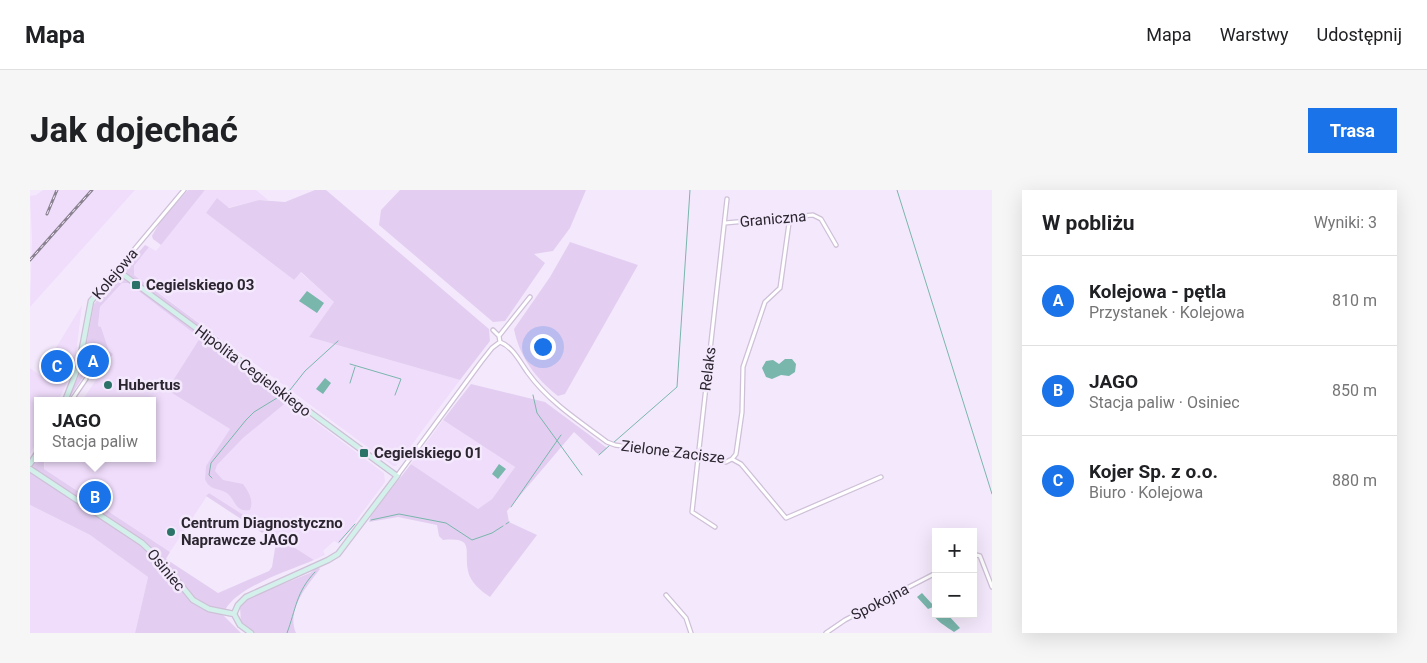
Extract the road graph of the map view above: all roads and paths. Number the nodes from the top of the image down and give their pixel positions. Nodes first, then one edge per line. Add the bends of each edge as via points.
1 (184, 190) edge
2 (727, 199) dead end
3 (790, 216) junction
4 (725, 223) junction
5 (836, 244) dead end
6 (117, 270) junction
7 (530, 297) dead end
8 (493, 330) dead end
9 (499, 336) junction
10 (500, 342) junction
11 (86, 379) dead end
12 (66, 397) edge
13 (74, 397) edge
14 (698, 457) junction
15 (732, 459) junction
16 (30, 469) edge
17 (389, 471) junction
18 (397, 476) junction
19 (881, 477) dead end
20 (392, 483) junction
21 (715, 526) dead end
22 (977, 555) edge
23 (932, 575) edge
24 (992, 587) edge
25 (666, 595) dead end
26 (234, 614) junction
27 (251, 633) edge
28 (691, 633) edge
29 (826, 633) edge

1 - 6 street, Kolejowa
2 - 4 street, Relaks
3 - 4 street, Graniczna
3 - 5 street, Graniczna via 817,216
3 - 15 street via 780,288 765,302 743,367 742,412 736,454
4 - 14 street, Relaks
6 - 12 street, Kolejowa via 91,301 79,365
6 - 17 street, Hipolita Cegielskiego
7 - 9 street
8 - 9 street
9 - 10 street
10 - 14 street, Zielone Zacisze via 509,347 534,381 554,401 612,444
10 - 18 street via 492,348
11 - 13 street
14 - 15 street, Zielone Zacisze via 726,462
14 - 21 street, Relaks via 692,512
15 - 19 street, Zielone Zacisze via 741,464 786,518
16 - 26 street, Osiniec via 142,542 193,600 209,609
17 - 18 street, Hipolita Cegielskiego
17 - 20 street
18 - 20 street
20 - 26 street via 338,554 246,597
22 - 24 street
23 - 29 street, Spokojna
25 - 28 street via 686,618
26 - 27 street via 240,625

